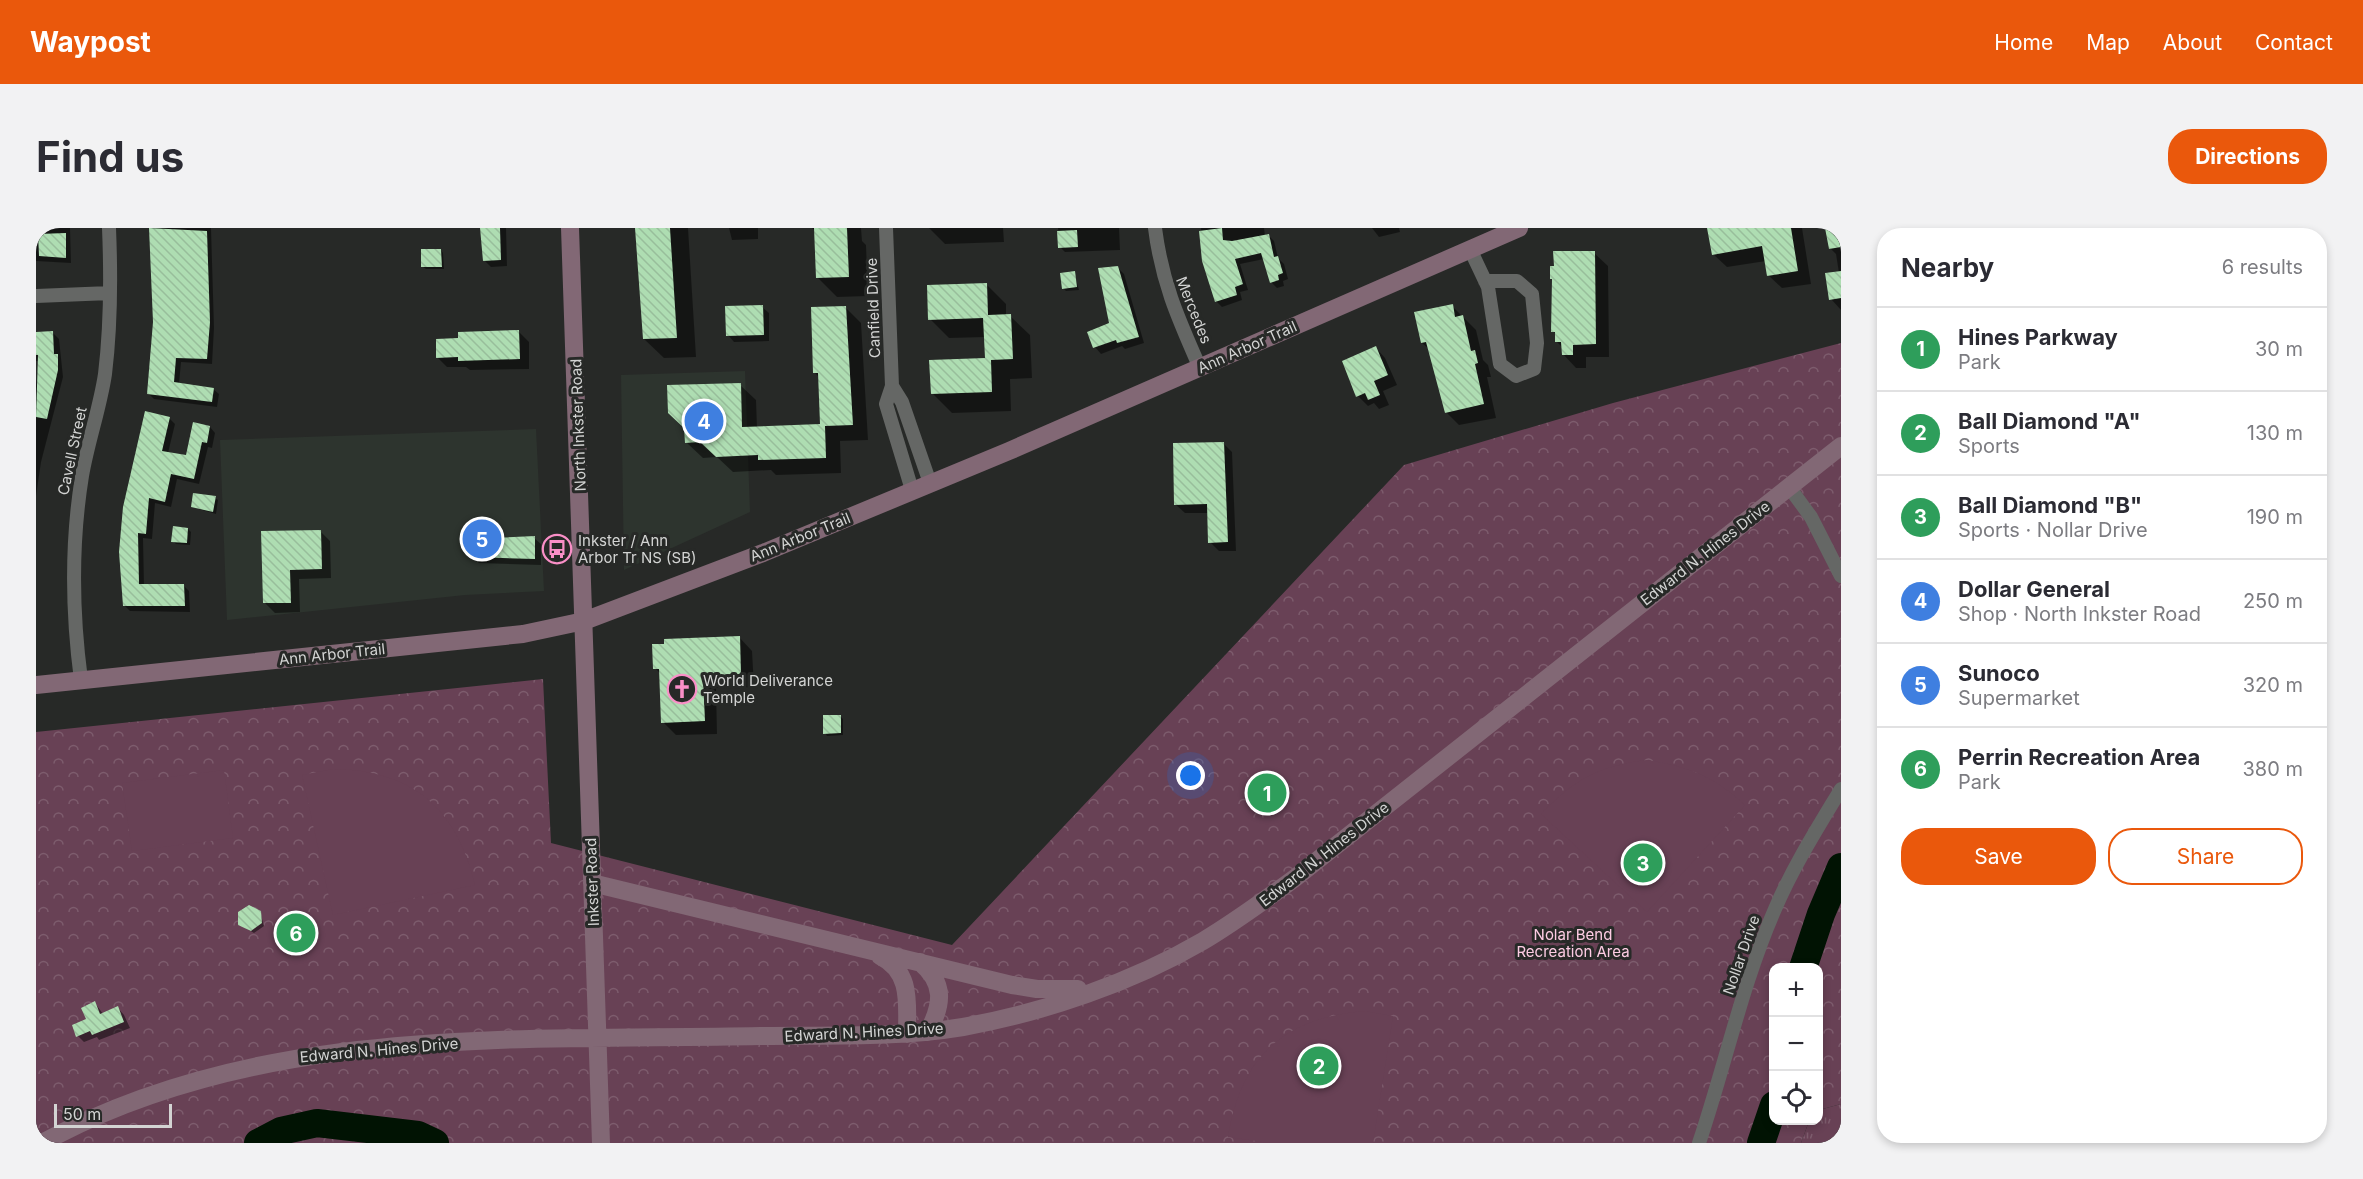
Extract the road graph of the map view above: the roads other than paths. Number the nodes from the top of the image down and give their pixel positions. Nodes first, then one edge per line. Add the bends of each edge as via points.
1 (109, 228) edge
2 (570, 228) edge
3 (886, 228) edge
4 (1155, 228) edge
5 (1519, 228) edge
6 (1470, 249) junction
7 (1485, 281) junction
8 (110, 293) junction
9 (36, 296) edge
10 (1200, 368) junction
11 (892, 386) junction
12 (1841, 446) edge
13 (930, 483) junction
14 (1789, 487) junction
15 (912, 490) junction
16 (1841, 576) edge
17 (584, 621) junction
18 (81, 680) junction
19 (36, 685) edge
20 (1841, 789) edge
21 (592, 883) junction
22 (865, 948) junction
23 (920, 962) junction
24 (1123, 979) junction
25 (928, 1032) junction
26 (907, 1034) junction
27 (42, 1143) edge
28 (601, 1143) edge
29 (1699, 1143) edge

1 - 8 street, Cavell Street
2 - 17 street, North Inkster Road
3 - 11 street, Canfield Drive
4 - 10 street, Mercedes via 1169,298
5 - 6 street, Ann Arbor Trail
6 - 7 street
6 - 10 street, Ann Arbor Trail
7 - 7 street via 1500,364 1516,376 1534,369 1537,344 1532,294 1518,281
8 - 9 street
8 - 18 street, Cavell Street via 105,374 82,476 74,540 74,615
10 - 13 street, Ann Arbor Trail
11 - 13 street, Canfield Drive via 902,402
11 - 15 street, Canfield Drive via 886,404
12 - 14 street, Edward N. Hines Drive
13 - 15 street, Ann Arbor Trail
14 - 16 street via 1811,517
14 - 24 street, Edward N. Hines Drive via 1295,878 1203,941
15 - 17 street, Ann Arbor Trail via 763,553
17 - 18 street, Ann Arbor Trail via 523,634
17 - 21 street, Inkster Road
18 - 19 street, Ann Arbor Trail
20 - 29 street, Nollar Drive via 1798,860 1774,910
21 - 22 street
21 - 28 street, Inkster Road
22 - 23 street
22 - 26 street via 887,960 903,976 907,990
23 - 24 street via 1037,989 1081,989
23 - 25 street via 936,978 939,990 938,1008
24 - 25 street, Edward N. Hines Drive via 1004,1018
25 - 26 street, Edward N. Hines Drive
26 - 27 street, Edward N. Hines Drive via 436,1043 299,1056 155,1093

